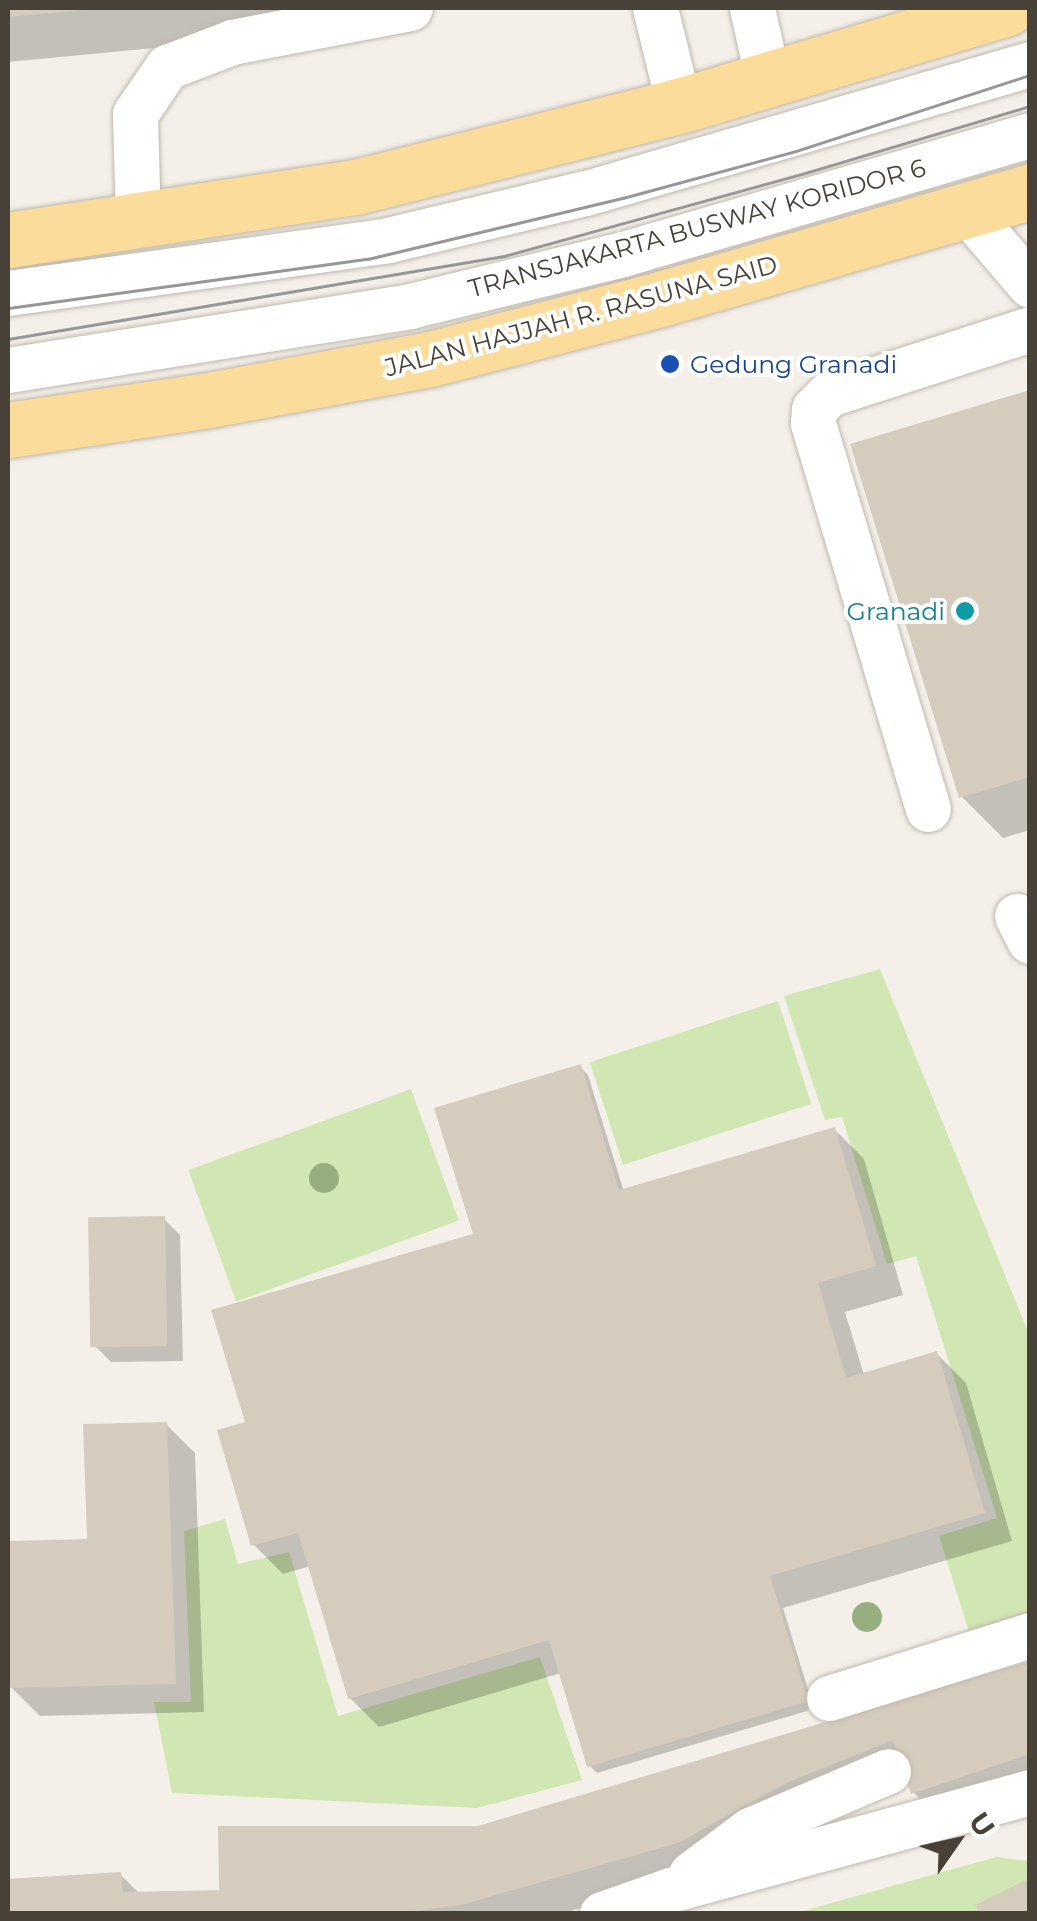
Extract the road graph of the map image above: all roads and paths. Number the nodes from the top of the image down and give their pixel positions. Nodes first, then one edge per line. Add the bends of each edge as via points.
1 (410, 8) edge
2 (655, 8) edge
3 (752, 8) edge
4 (1007, 8) edge
5 (1030, 64) edge
6 (768, 80) junction
7 (679, 106) junction
8 (1030, 135) edge
9 (1030, 192) edge
10 (967, 211) junction
11 (138, 224) junction
12 (8, 254) edge
13 (1030, 285) edge
14 (1030, 329) edge
15 (8, 370) edge
16 (20, 418) edge
17 (928, 809) dead end
18 (1030, 1635) edge
19 (829, 1698) dead end
20 (888, 1771) dead end
21 (1030, 1792) edge
22 (670, 1890) junction
23 (602, 1914) edge

1 - 11 street via 232,42 167,67 135,114
2 - 7 street
3 - 6 street
4 - 6 main road
5 - 12 street via 586,193 388,240
6 - 7 main road
7 - 11 main road via 356,187
8 - 15 street, TRANSJAKARTA BUSWAY KORIDOR 6 via 623,254 410,306
9 - 10 main road, JALAN HAJJAH R. RASUNA SAID
10 - 13 street
10 - 16 main road, JALAN HAJJAH R. RASUNA SAID via 430,359
11 - 12 main road
14 - 17 street via 829,394 814,409
18 - 19 street
20 - 22 street via 750,1830
21 - 22 street
22 - 23 street

